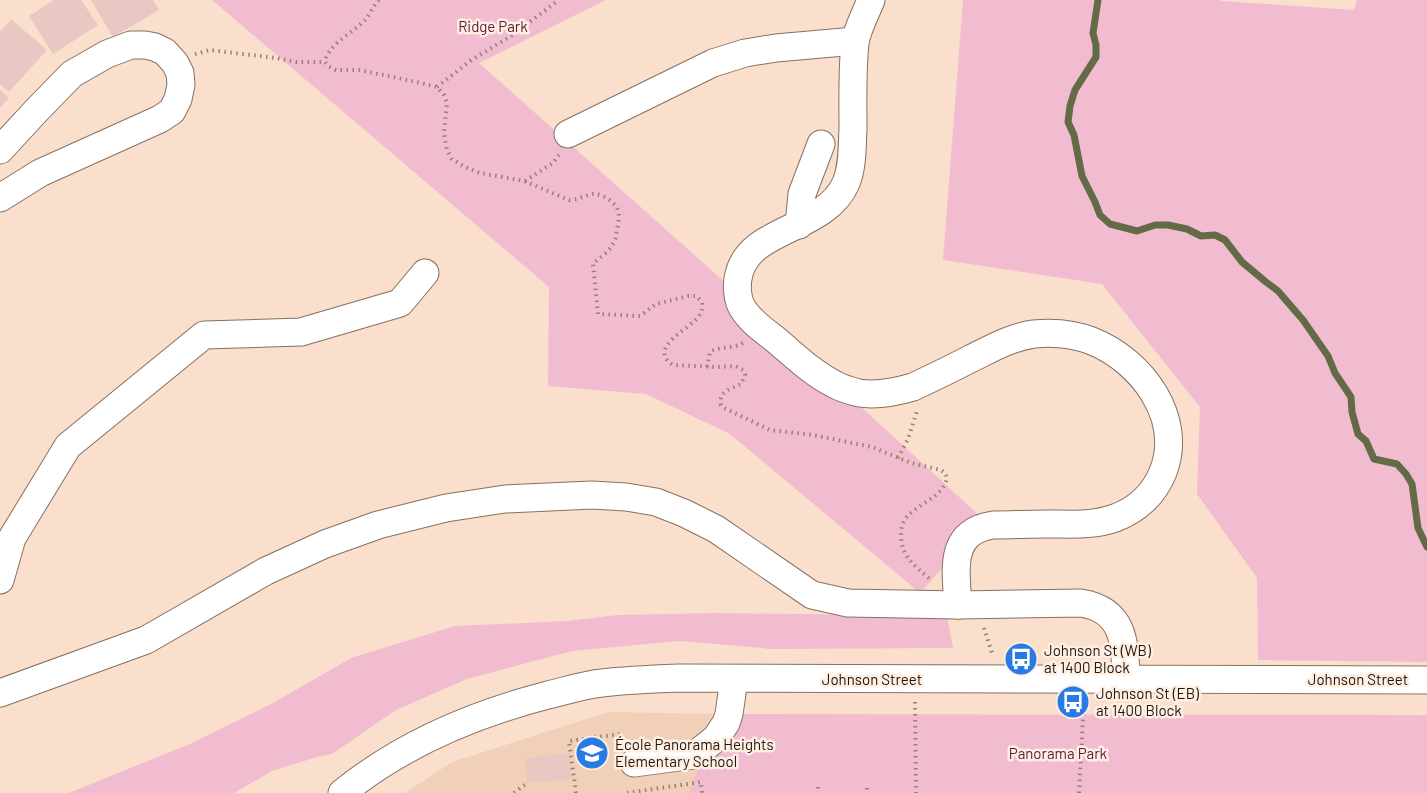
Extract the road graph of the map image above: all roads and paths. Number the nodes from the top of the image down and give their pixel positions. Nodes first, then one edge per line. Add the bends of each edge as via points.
1 (379, 0) edge
2 (559, 0) edge
3 (871, 0) edge
4 (855, 41) junction
5 (325, 62) junction
6 (175, 63) junction
7 (437, 87) junction
8 (568, 134) joint
9 (820, 144) dead end
10 (0, 150) edge
11 (524, 181) junction
12 (0, 198) edge
13 (799, 225) junction
14 (425, 273) dead end
15 (759, 326) junction
16 (707, 367) junction
17 (913, 387) junction
18 (898, 458) junction
19 (0, 580) edge
20 (933, 582) dead end
21 (958, 604) junction
22 (983, 625) dead end
23 (992, 653) dead end
24 (734, 679) junction
25 (1084, 679) junction
26 (1126, 679) junction
27 (1427, 680) edge
28 (2, 685) edge
29 (915, 702) dead end
30 (634, 763) joint
31 (527, 783) dead end
32 (818, 787) dead end
33 (342, 793) edge
34 (514, 793) edge
35 (576, 793) edge
36 (627, 793) edge
37 (702, 793) edge
38 (818, 793) edge
39 (916, 793) edge
40 (1079, 793) edge

1 - 5 path via 366,19 329,51
2 - 7 path
3 - 4 street
4 - 8 street via 776,48 712,63
4 - 13 street via 852,144 846,183 828,208
5 - 6 path via 296,62 210,50
5 - 7 path via 336,70 358,70
6 - 10 street via 165,52 145,45 131,45 107,54 72,74
6 - 12 street via 181,85 172,111 40,173
7 - 11 path via 447,103 444,132 452,159 480,173
8 - 11 path via 553,163
9 - 13 street via 802,194
11 - 16 path via 569,200 596,194 612,202 619,216 615,242 593,264 598,314 640,316 656,304 696,296 702,302 701,313 667,346 665,357 674,365
13 - 15 street via 756,247 742,265 739,298 742,308
14 - 19 street via 400,303 301,332 204,335 68,446 12,538
15 - 16 path via 739,346 710,352
15 - 17 street via 834,385 873,394
16 - 18 path via 735,366 743,370 741,384 723,393 720,401 724,408 762,427 864,445
17 - 18 path via 918,405 915,422
17 - 21 street via 1017,338 1060,334 1090,340 1128,363 1160,404 1167,428 1168,453 1160,479 1146,499 1131,510 1116,518 1083,525 993,525 969,534 956,560
18 - 20 path via 941,470 947,477 944,487 901,525 904,553
21 - 26 street via 1081,603 1100,608 1119,630
21 - 28 street via 848,603 812,595 716,529 656,502 592,495 505,499 390,522 325,544 266,571 146,640
22 - 23 path
24 - 25 street, Johnson Street
24 - 30 street via 729,714 716,738 694,755
24 - 33 street, Johnson Street via 600,683 539,697 429,737
25 - 26 street, Johnson Street
25 - 40 path
26 - 27 street, Johnson Street
29 - 39 path
30 - 35 path via 626,764 620,734 569,741
31 - 34 path
32 - 38 path
36 - 37 path via 701,782

